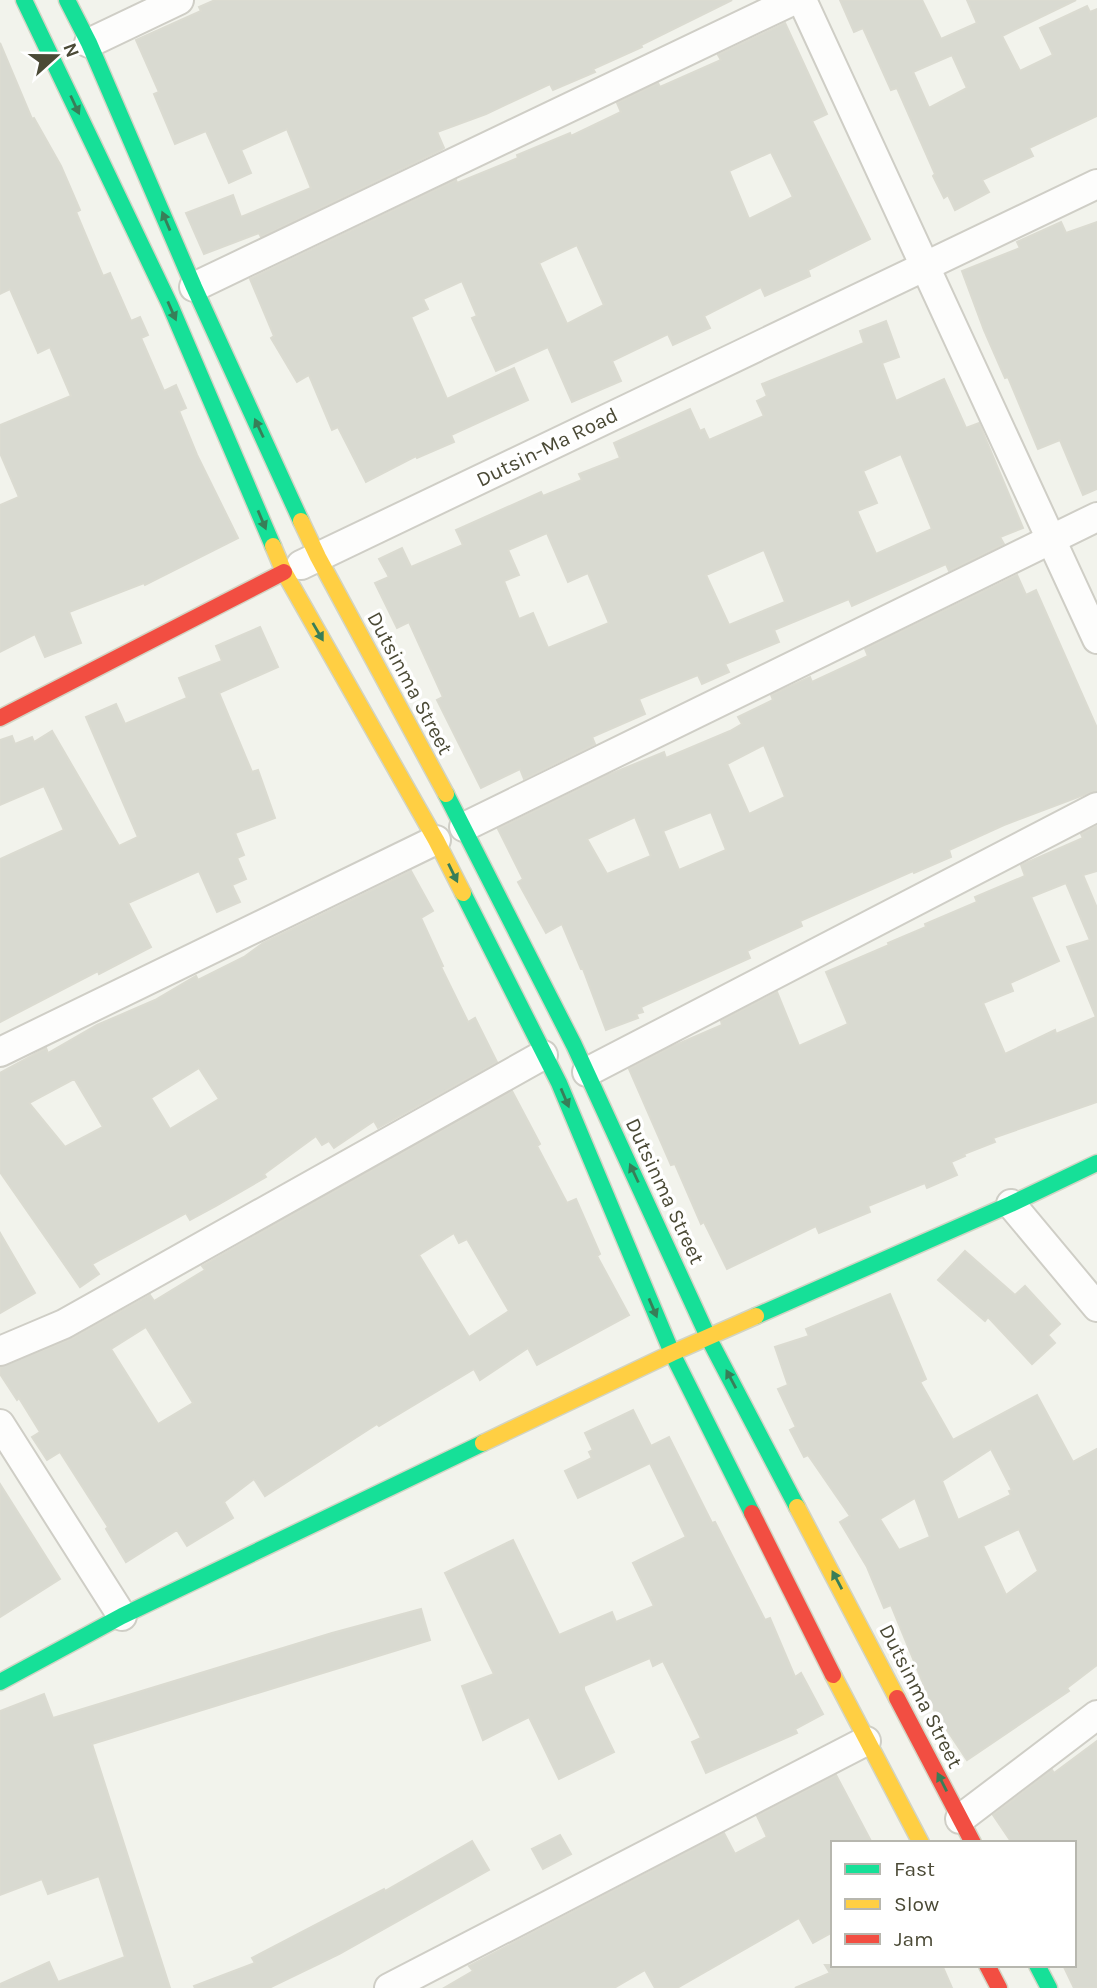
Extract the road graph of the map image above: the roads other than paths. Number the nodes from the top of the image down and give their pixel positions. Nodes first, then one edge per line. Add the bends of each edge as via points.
1 (24, 0) edge
2 (67, 0) edge
3 (179, 0) edge
4 (794, 0) edge
5 (802, 0) edge
6 (89, 43) junction
7 (1097, 184) edge
8 (926, 266) junction
9 (194, 287) junction
10 (1097, 517) edge
11 (1051, 539) junction
12 (318, 557) junction
13 (284, 572) junction
14 (1097, 639) edge
15 (0, 718) edge
16 (1097, 807) edge
17 (464, 827) junction
18 (436, 840) junction
19 (0, 1052) edge
20 (543, 1055) junction
21 (587, 1072) junction
22 (1097, 1163) edge
23 (1011, 1204) junction
24 (1097, 1307) edge
25 (709, 1339) junction
26 (0, 1351) edge
27 (672, 1353) junction
28 (0, 1424) edge
29 (122, 1616) junction
30 (0, 1682) edge
31 (1097, 1715) edge
32 (866, 1741) junction
33 (967, 1831) edge
34 (920, 1841) edge
35 (988, 1967) edge
36 (1038, 1967) edge
37 (389, 1988) edge
38 (999, 1988) edge
39 (1049, 1988) edge

1 -> 13 street via 170,305
2 - 6 street, Dutsinma Street
3 - 6 street
4 - 9 street
5 - 8 street
9 -> 6 street, Dutsinma Street
7 - 8 street, Dutsin-Ma Road
8 - 11 street
8 - 12 street, Dutsin-Ma Road
12 -> 9 street, Dutsinma Street
10 - 11 street
11 - 14 street
11 - 17 street
12 - 13 street, Dutsin-Ma Road
12 - 17 street, Dutsinma Street
13 - 15 street, Dutsin-Ma Road
13 -> 18 street
16 - 21 street
17 - 21 street, Dutsinma Street
18 - 19 street
18 -> 20 street
20 - 26 street via 64,1324
20 -> 27 street via 559,1083
25 -> 21 street, Dutsinma Street
22 - 23 street
23 - 24 street
23 - 25 street
25 - 27 street
33 -> 25 street, Dutsinma Street
27 - 29 street
27 - 32 street
28 - 29 street
29 - 30 street
31 - 33 street
32 - 34 street
32 - 37 street
35 - 38 street
36 - 39 street

